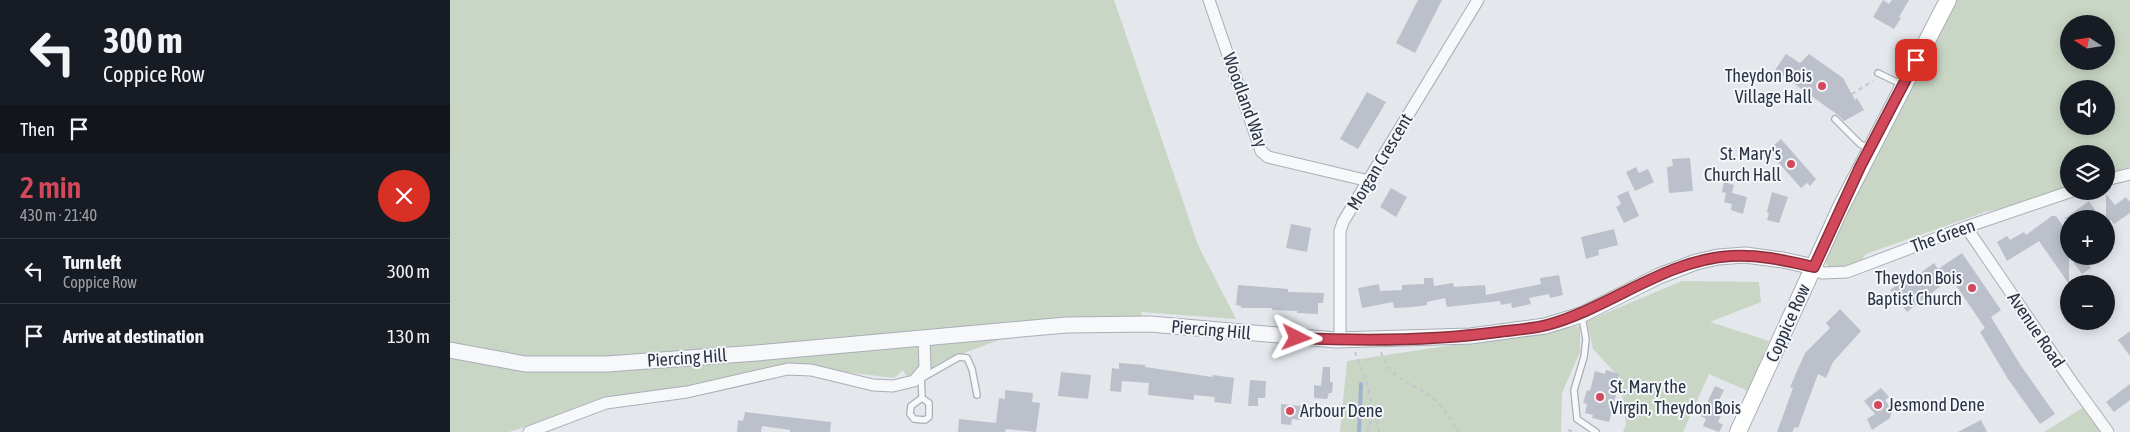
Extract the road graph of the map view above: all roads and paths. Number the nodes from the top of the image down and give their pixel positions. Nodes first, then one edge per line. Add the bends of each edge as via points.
1 (1209, 0) edge
2 (1478, 0) edge
3 (1948, 0) edge
4 (1878, 73) joint
5 (1903, 85) junction
6 (1852, 94) dead end
7 (1835, 119) dead end
8 (1870, 149) junction
9 (2130, 174) edge
10 (2115, 178) edge
11 (1369, 181) junction
12 (2060, 195) edge
13 (1966, 227) junction
14 (1814, 267) junction
15 (1581, 315) junction
16 (924, 338) junction
17 (1340, 340) junction
18 (1357, 348) junction
19 (450, 350) edge
20 (1380, 351) dead end
21 (922, 375) junction
22 (978, 396) dead end
23 (922, 398) dead end
24 (1374, 412) junction
25 (1568, 430) dead end
26 (529, 432) edge
27 (1367, 432) edge
28 (1379, 432) edge
29 (1458, 432) edge
30 (1574, 432) edge
31 (1596, 432) edge
32 (1738, 432) edge
33 (2108, 432) edge

1 - 11 street, Woodland Way via 1261,151 1268,157
2 - 11 street, Morgan Crescent
3 - 5 main road, Coppice Row
4 - 5 lane
4 - 6 path via 1873,81
5 - 8 main road, Coppice Row
7 - 8 lane via 1860,144
8 - 14 main road, Coppice Row
9 - 10 street
11 - 17 street, Morgan Crescent via 1340,231
12 - 13 street, The Green
13 - 14 street, The Green via 1847,272 1822,273
13 - 33 street, Avenue Road
14 - 15 street, Piercing Hill via 1745,255 1718,257 1658,276
14 - 32 main road, Coppice Row
15 - 18 street, Piercing Hill via 1545,326
15 - 31 lane via 1586,339 1574,390 1576,411 1577,418
16 - 17 street, Piercing Hill via 1066,325 1150,324
16 - 19 street, Piercing Hill via 607,364 526,364
16 - 21 street via 926,368
17 - 18 street, Piercing Hill
18 - 24 path
20 - 29 path via 1384,364 1404,382 1435,400
21 - 22 lane via 959,357 967,358
21 - 23 lane
21 - 26 street, Piercing Hill via 914,381 893,386 873,385 811,370 788,369 687,392 606,403
24 - 27 path
24 - 28 path
25 - 30 path

